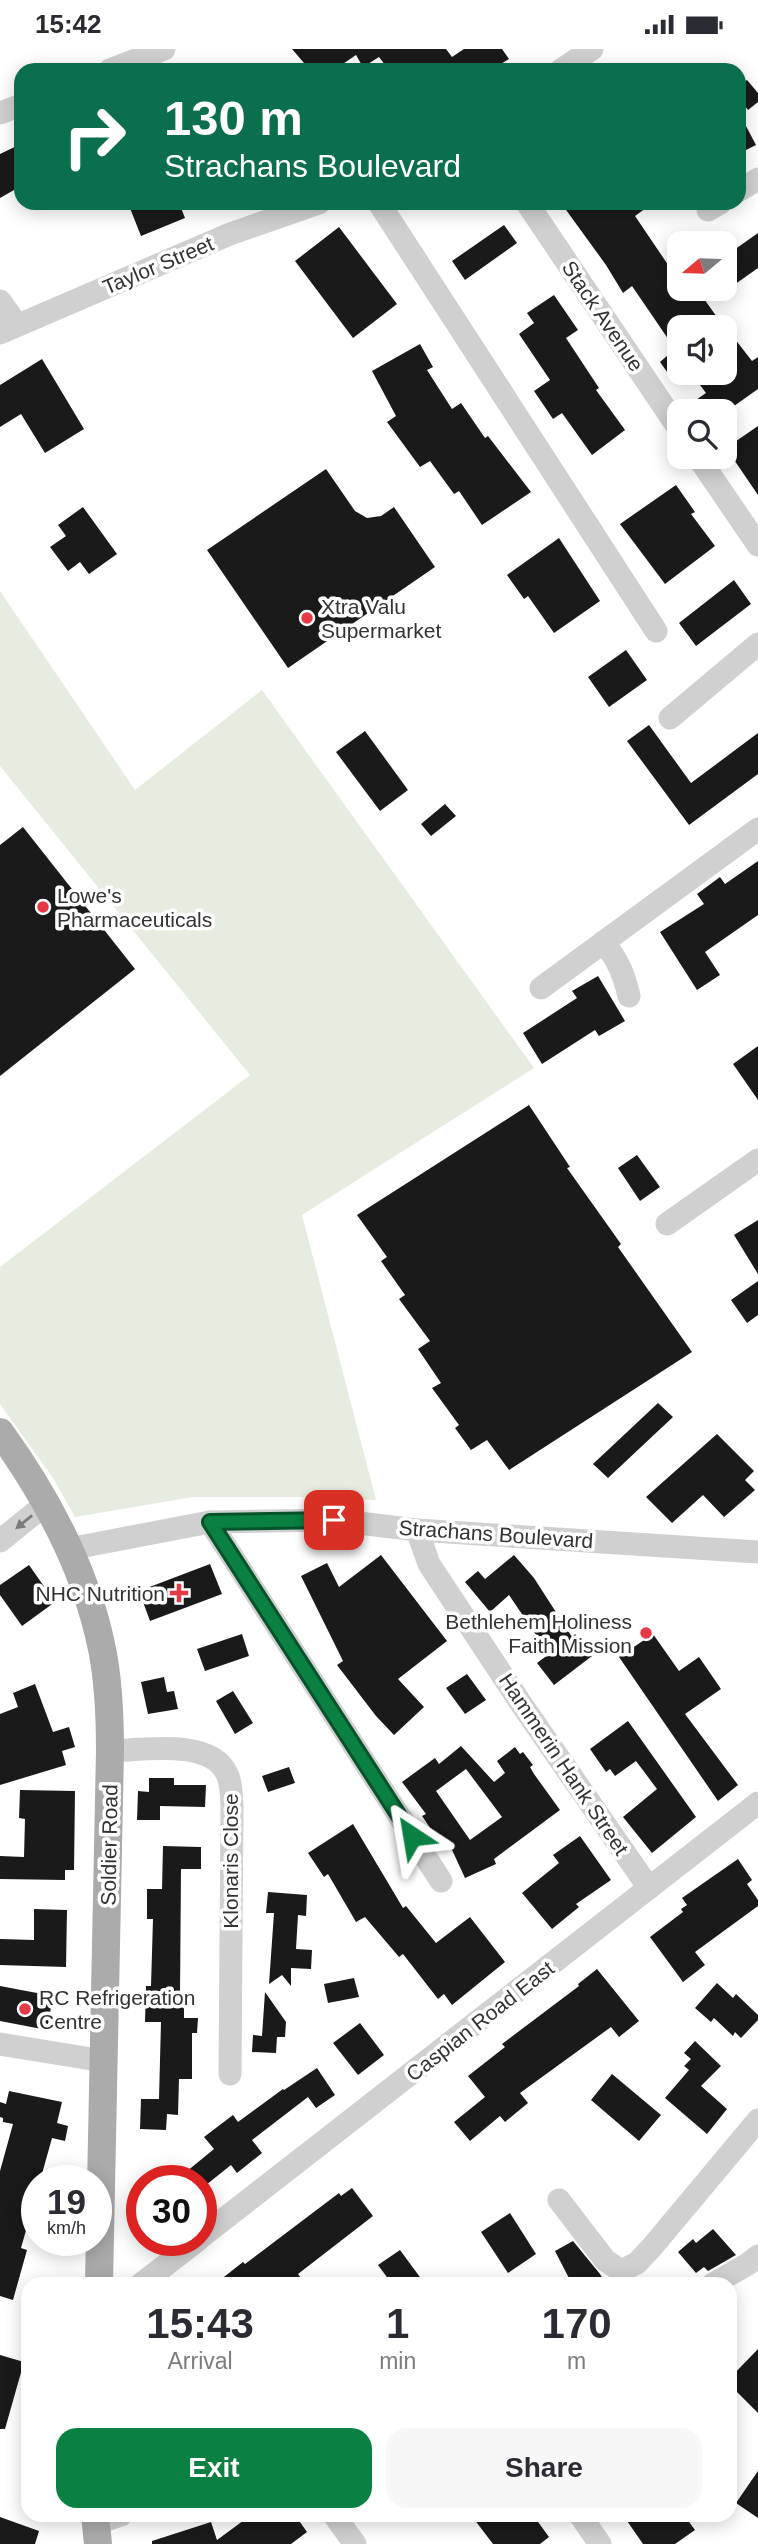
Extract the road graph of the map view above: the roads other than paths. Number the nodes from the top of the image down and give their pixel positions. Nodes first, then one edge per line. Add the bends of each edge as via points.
1 (164, 49) edge
2 (592, 49) edge
3 (128, 63) edge
4 (571, 63) edge
5 (299, 210) edge
6 (384, 210) edge
7 (532, 210) edge
8 (0, 301) edge
9 (8, 329) edge
10 (667, 411) edge
11 (706, 469) edge
12 (758, 545) edge
13 (656, 631) dead end
14 (758, 644) edge
15 (670, 717) dead end
16 (758, 829) edge
17 (603, 942) junction
18 (541, 988) dead end
19 (629, 996) dead end
20 (758, 1160) edge
21 (667, 1224) dead end
22 (0, 1432) edge
23 (47, 1503) junction
24 (210, 1522) junction
25 (417, 1530) junction
26 (0, 1541) edge
27 (69, 1549) junction
28 (758, 1552) edge
29 (110, 1751) junction
30 (758, 1803) edge
31 (441, 1881) dead end
32 (649, 1888) junction
33 (0, 2044) edge
34 (104, 2061) junction
35 (230, 2074) dead end
36 (758, 2120) edge
37 (559, 2200) dead end
38 (217, 2226) edge
39 (178, 2256) edge
40 (758, 2256) edge
41 (99, 2277) edge
42 (150, 2277) edge
43 (726, 2277) edge
44 (339, 2522) edge
45 (585, 2522) edge
46 (355, 2544) edge
47 (600, 2544) edge

1 - 3 street
2 - 4 street
5 - 9 street, Taylor Street via 230,234
6 - 13 street
7 - 10 street, Stack Avenue
8 - 9 street
11 - 12 street
14 - 15 street
16 - 17 street
17 - 18 street
17 - 19 street via 615,956
20 - 21 street
22 - 23 main road, Soldier Road
23 -> 26 street
23 - 27 main road, Soldier Road
24 - 25 street, Strachans Boulevard via 334,1520
24 - 27 street, Strachans Boulevard
24 - 31 street
25 - 28 street, Strachans Boulevard
25 - 32 street, Hammerin Hank Street via 429,1564
27 - 29 main road, Soldier Road via 102,1650
29 - 34 main road, Soldier Road
29 - 35 street, Klonaris Close via 194,1751 215,1759 228,1775 232,1806
30 - 32 street, Caspian Road East
32 - 38 street, Caspian Road East
33 - 34 street
34 - 41 main road, Soldier Road
36 - 37 street via 652,2247 621,2271 605,2260
39 - 42 street, Caspian Road East
40 - 43 street
44 - 46 street
45 - 47 street

